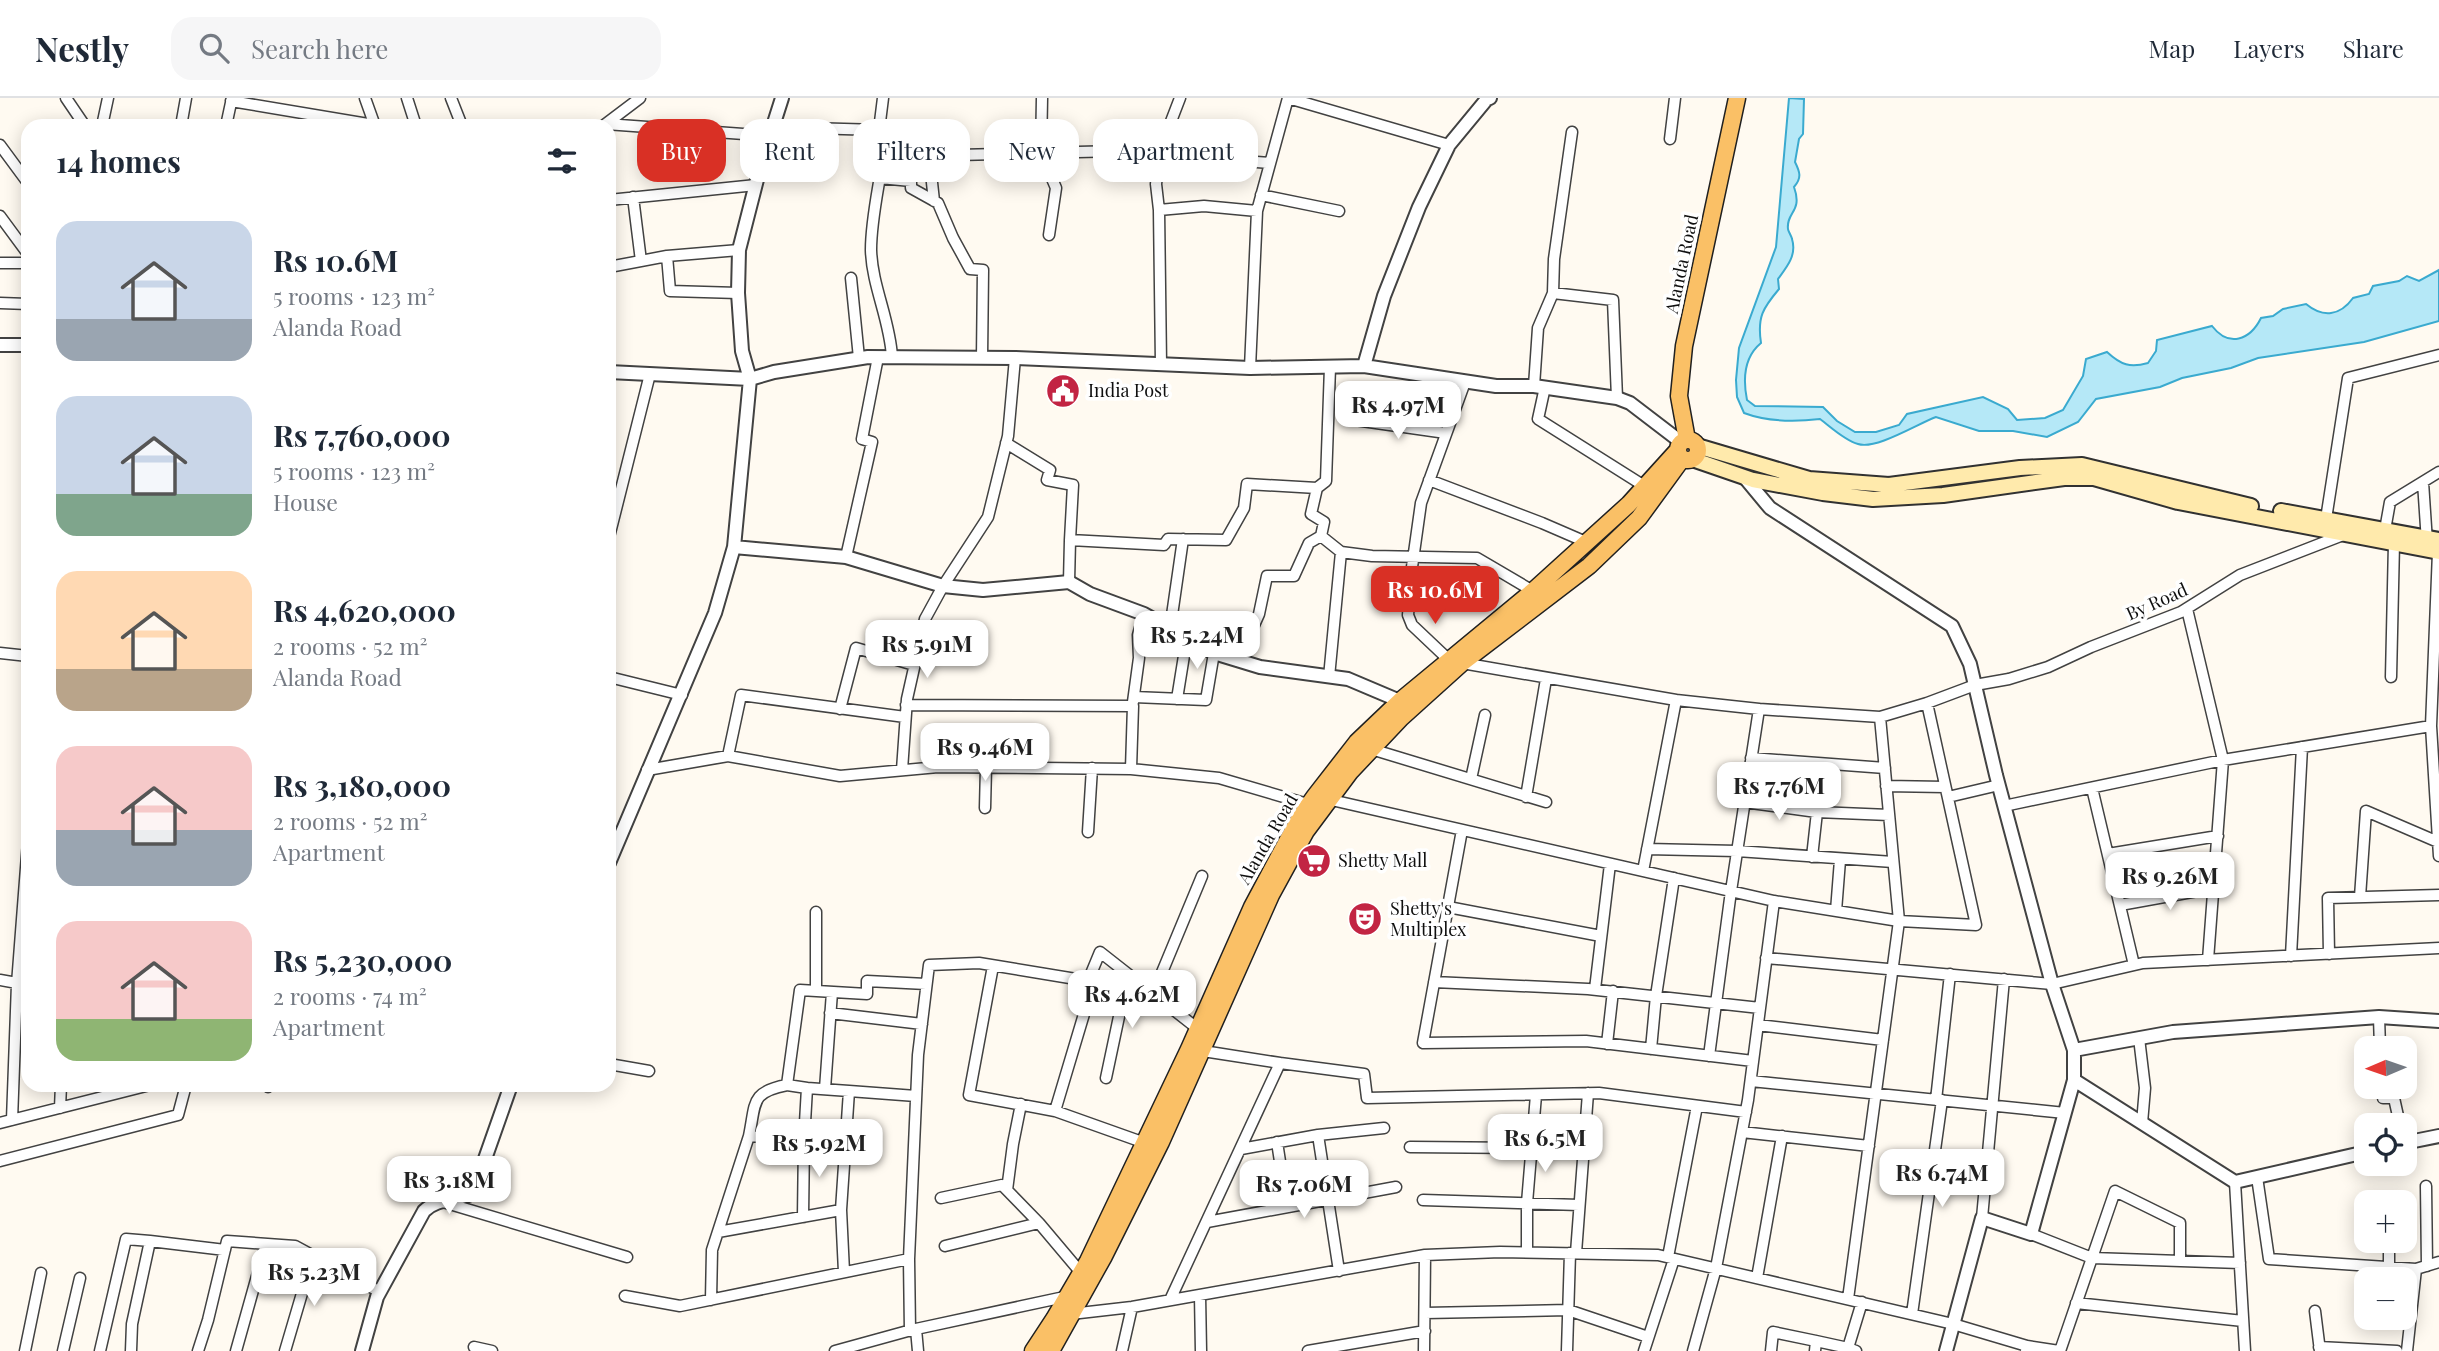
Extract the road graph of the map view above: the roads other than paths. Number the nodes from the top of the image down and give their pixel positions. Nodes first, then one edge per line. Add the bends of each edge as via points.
1 (66, 98) edge
2 (108, 98) edge
3 (186, 98) edge
4 (365, 98) edge
5 (407, 98) edge
6 (451, 98) edge
7 (640, 98) edge
8 (782, 98) edge
9 (883, 98) edge
10 (1042, 98) edge
11 (1180, 98) edge
12 (1288, 98) edge
13 (1487, 98) edge
14 (1675, 98) edge
15 (1737, 98) edge
16 (232, 100) edge
17 (80, 119) edge
18 (104, 119) edge
19 (182, 119) edge
20 (228, 119) edge
21 (340, 119) edge
22 (372, 119) edge
23 (414, 119) edge
24 (459, 119) edge
25 (612, 119) edge
26 (775, 119) edge
27 (880, 119) edge
28 (1042, 119) edge
29 (1172, 119) edge
30 (616, 126) edge
31 (740, 131) edge
32 (1572, 132) dead end
33 (1670, 139) dead end
34 (0, 145) edge
35 (1449, 145) junction
36 (1258, 162) edge
37 (1270, 163) junction
38 (21, 174) edge
39 (757, 182) edge
40 (880, 182) edge
41 (911, 182) edge
42 (932, 182) edge
43 (1054, 182) edge
44 (1156, 182) edge
45 (756, 185) junction
46 (1261, 195) junction
47 (634, 197) junction
48 (616, 199) edge
49 (934, 201) junction
50 (1159, 210) junction
51 (1257, 211) junction
52 (1339, 211) dead end
53 (0, 216) edge
54 (1049, 235) dead end
55 (21, 244) edge
56 (739, 250) junction
57 (667, 256) junction
58 (641, 261) junction
59 (0, 263) edge
60 (21, 263) edge
61 (616, 266) edge
62 (851, 278) dead end
63 (738, 293) junction
64 (1553, 293) junction
65 (0, 303) edge
66 (21, 304) edge
67 (0, 345) edge
68 (21, 345) edge
69 (2439, 355) edge
70 (885, 357) junction
71 (859, 358) junction
72 (982, 358) junction
73 (1015, 358) junction
74 (1161, 364) junction
75 (1364, 366) junction
76 (1330, 367) junction
77 (1250, 368) junction
78 (616, 372) edge
79 (650, 374) junction
80 (750, 379) junction
81 (1465, 382) junction
82 (1539, 387) junction
83 (1617, 398) junction
84 (1355, 420) dead end
85 (1446, 433) junction
86 (1006, 443) junction
87 (1686, 449) junction
88 (2439, 472) edge
89 (1745, 478) junction
90 (1429, 480) junction
91 (2423, 482) junction
92 (1317, 488) junction
93 (1651, 491) junction
94 (616, 509) edge
95 (2326, 519) junction
96 (2347, 534) junction
97 (1321, 536) junction
98 (2389, 537) junction
99 (1070, 540) junction
100 (1183, 540) junction
101 (1586, 542) junction
102 (2434, 546) edge
103 (734, 547) junction
104 (1341, 552) junction
105 (846, 557) junction
106 (1413, 558) junction
107 (1069, 582) junction
108 (943, 586) junction
109 (1533, 592) junction
110 (2187, 608) junction
111 (2437, 608) edge
112 (1144, 614) junction
113 (1170, 629) junction
114 (1187, 637) junction
115 (0, 653) edge
116 (1213, 653) junction
117 (21, 655) edge
118 (1238, 661) junction
119 (1456, 662) junction
120 (2436, 664) edge
121 (914, 665) junction
122 (1329, 677) junction
123 (2391, 677) dead end
124 (616, 679) edge
125 (1546, 679) junction
126 (1975, 685) junction
127 (682, 695) junction
128 (1177, 699) junction
129 (1676, 700) junction
130 (1133, 702) junction
131 (1927, 703) junction
132 (906, 705) junction
133 (840, 709) junction
134 (1759, 709) junction
135 (1396, 711) junction
136 (1485, 715) dead end
137 (905, 717) junction
138 (1880, 717) junction
139 (2431, 726) junction
140 (2435, 742) edge
141 (2302, 747) junction
142 (1371, 749) junction
143 (728, 756) junction
144 (1751, 758) junction
145 (2223, 760) junction
146 (986, 767) junction
147 (1093, 768) junction
148 (1885, 768) junction
149 (1131, 769) junction
150 (647, 770) junction
151 (902, 770) junction
152 (1471, 779) junction
153 (1998, 785) junction
154 (1886, 786) junction
155 (2092, 788) junction
156 (1947, 792) junction
157 (1526, 797) junction
158 (1319, 802) junction
159 (1546, 802) dead end
160 (1744, 802) junction
161 (2004, 806) junction
162 (985, 808) dead end
163 (1817, 812) junction
164 (1889, 815) junction
165 (1462, 830) junction
166 (1088, 832) dead end
167 (2218, 836) junction
168 (2438, 842) edge
169 (616, 845) edge
170 (1647, 849) junction
171 (1737, 851) junction
172 (2108, 854) junction
173 (2439, 856) edge
174 (1812, 857) junction
175 (1840, 860) junction
176 (1893, 862) junction
177 (1610, 864) junction
178 (1280, 866) junction
179 (1643, 871) junction
180 (1202, 876) dead end
181 (1674, 878) junction
182 (2214, 888) junction
183 (1731, 891) junction
184 (2439, 895) edge
185 (2360, 897) junction
186 (1774, 901) junction
187 (2120, 905) junction
188 (1448, 907) junction
189 (1836, 911) junction
190 (816, 912) dead end
191 (1899, 921) junction
192 (21, 933) edge
193 (1601, 936) junction
194 (2439, 948) edge
195 (2329, 954) junction
196 (2291, 956) junction
197 (1766, 958) junction
198 (2208, 960) junction
199 (2134, 965) junction
200 (993, 966) junction
201 (1892, 969) junction
202 (1128, 974) junction
203 (1950, 974) junction
204 (2004, 979) junction
205 (0, 980) edge
206 (1088, 981) junction
207 (1434, 982) junction
208 (17, 984) junction
209 (21, 984) edge
210 (926, 984) junction
211 (2052, 984) junction
212 (1595, 989) junction
213 (816, 991) junction
214 (1613, 991) junction
215 (832, 992) junction
216 (1153, 993) junction
217 (1656, 996) junction
218 (1715, 1003) junction
219 (1760, 1008) junction
220 (830, 1013) junction
221 (2379, 1017) junction
222 (2439, 1021) edge
223 (922, 1024) junction
224 (1758, 1025) junction
225 (1198, 1029) junction
226 (2380, 1036) edge
227 (2139, 1038) junction
228 (1883, 1040) junction
229 (1607, 1044) junction
230 (1651, 1049) junction
231 (1203, 1051) junction
232 (2074, 1051) junction
233 (1709, 1056) junction
234 (1753, 1061) junction
235 (1280, 1063) junction
236 (616, 1065) edge
237 (649, 1071) dead end
238 (1106, 1078) dead end
239 (2074, 1080) junction
240 (1751, 1081) junction
241 (787, 1085) junction
242 (807, 1088) junction
243 (825, 1089) junction
244 (849, 1091) junction
245 (61, 1092) edge
246 (107, 1092) edge
247 (184, 1092) edge
248 (509, 1092) edge
249 (1588, 1093) junction
250 (1876, 1093) junction
251 (1536, 1095) junction
252 (916, 1096) junction
253 (1939, 1100) junction
254 (1021, 1104) junction
255 (1992, 1105) junction
256 (1697, 1106) junction
257 (60, 1108) junction
258 (1055, 1111) junction
259 (1746, 1112) junction
260 (2065, 1112) junction
261 (12, 1120) junction
262 (0, 1123) edge
263 (2142, 1123) junction
264 (1384, 1128) dead end
265 (1742, 1132) junction
266 (1318, 1135) junction
267 (749, 1136) junction
268 (1782, 1136) junction
269 (2439, 1136) edge
270 (804, 1140) junction
271 (2417, 1140) edge
272 (1277, 1142) junction
273 (1145, 1143) junction
274 (1869, 1146) junction
275 (1410, 1147) dead end
276 (1531, 1148) junction
277 (1241, 1149) junction
278 (2354, 1155) edge
279 (0, 1161) edge
280 (2257, 1177) junction
281 (2235, 1182) junction
282 (2426, 1186) dead end
283 (1396, 1188) dead end
284 (1007, 1190) junction
285 (941, 1198) dead end
286 (1328, 1200) junction
287 (1423, 1200) dead end
288 (440, 1201) junction
289 (1527, 1203) junction
290 (1579, 1205) junction
291 (1287, 1208) junction
292 (841, 1210) junction
293 (803, 1217) junction
294 (1982, 1218) junction
295 (1207, 1222) junction
296 (1039, 1223) junction
297 (718, 1232) junction
298 (2031, 1234) junction
299 (150, 1241) junction
300 (266, 1244) junction
301 (945, 1246) dead end
302 (225, 1250) junction
303 (1527, 1252) junction
304 (1573, 1253) junction
305 (1425, 1255) junction
306 (313, 1256) junction
307 (627, 1257) dead end
308 (1671, 1258) junction
309 (2092, 1258) junction
310 (909, 1259) junction
311 (2180, 1260) junction
312 (2439, 1262) edge
313 (2240, 1263) junction
314 (2427, 1266) junction
315 (2376, 1267) edge
316 (1716, 1268) junction
317 (2417, 1269) edge
318 (1339, 1271) junction
319 (844, 1272) junction
320 (41, 1273) dead end
321 (1082, 1274) junction
322 (80, 1278) dead end
323 (1757, 1278) junction
324 (380, 1292) junction
325 (1084, 1293) junction
326 (1200, 1295) junction
327 (625, 1296) dead end
328 (1068, 1296) junction
329 (1847, 1299) junction
330 (710, 1300) junction
331 (1170, 1300) junction
332 (1862, 1302) junction
333 (2076, 1303) junction
334 (1132, 1307) junction
335 (1568, 1310) junction
336 (2315, 1311) dead end
337 (1425, 1314) junction
338 (1912, 1314) junction
339 (1065, 1315) junction
340 (2243, 1321) junction
341 (1953, 1324) junction
342 (913, 1330) junction
343 (2409, 1330) edge
344 (1425, 1331) junction
345 (1648, 1337) junction
346 (474, 1346) dead end
347 (1816, 1346) edge
348 (1357, 1347) edge
349 (2027, 1348) edge
350 (2320, 1349) edge
351 (1852, 1350) edge
352 (25, 1351) edge
353 (63, 1351) edge
354 (100, 1351) edge
355 (131, 1351) edge
356 (198, 1351) edge
357 (236, 1351) edge
358 (285, 1351) edge
359 (362, 1351) edge
360 (492, 1351) edge
361 (835, 1351) edge
362 (918, 1351) edge
363 (1033, 1351) edge
364 (1051, 1351) edge
365 (1122, 1351) edge
366 (1201, 1351) edge
367 (1308, 1351) edge
368 (1424, 1351) edge
369 (1567, 1351) edge
370 (1644, 1351) edge
371 (1693, 1351) edge
372 (1771, 1351) edge
373 (1946, 1351) edge
374 (2060, 1351) edge
375 (2245, 1351) edge
376 (2397, 1351) edge
377 (2407, 1351) edge

1 - 17 street
2 - 18 street
3 - 19 street
4 - 22 street
5 - 23 street
6 - 24 street
7 - 25 street
8 - 26 street
9 - 27 street
10 - 28 street
11 - 29 street
12 - 35 street
12 - 37 street
13 - 35 street
14 - 33 street
15 - 87 main road, Alanda Road via 1684,345 1679,396
16 - 20 street
16 - 21 street
30 - 31 street
32 - 64 street
34 - 38 street
35 - 75 street via 1384,296
36 - 37 street
37 - 46 street
39 - 45 street
40 - 70 street via 871,250 890,333
41 - 49 street via 911,188
42 - 49 street
43 - 54 street
44 - 50 street
45 - 47 street
45 - 56 street
46 - 51 street
46 - 52 street
47 - 48 street
47 - 58 street
49 - 72 street via 970,269 984,270
50 - 51 street via 1204,206
50 - 74 street
51 - 77 street
53 - 55 street
56 - 57 street
56 - 63 street
57 - 58 street
57 - 63 street via 670,291
58 - 61 street
59 - 60 street
62 - 71 street
63 - 80 street via 742,351
64 - 82 street via 1538,328
64 - 83 street via 1613,300
65 - 66 street
67 - 68 street
69 - 95 street via 2348,378
70 - 71 street
70 - 72 street
70 - 105 street via 862,439 872,442
71 - 80 street
72 - 73 street
73 - 74 street
73 - 86 street
74 - 77 street
75 - 76 street
75 - 81 street
76 - 77 street
76 - 92 street via 1326,481
78 - 79 street
79 - 80 street
79 - 94 street
80 - 103 street
81 - 82 street
81 - 85 street
82 - 83 street
82 - 93 street via 1538,419
83 - 87 street via 1630,403
84 - 85 street
85 - 90 street
86 - 99 street via 1050,470 1047,480 1073,485
86 - 108 street via 988,517
87 - 89 main road
87 - 93 main road, Alanda Road
87 - 95 main road via 1809,479 1889,485 2082,465 2246,505
88 - 91 street
89 - 96 main road via 1823,493 1890,499 2094,478 2162,498
89 - 126 street via 1770,508 1951,626
90 - 101 street
90 - 106 street
91 - 98 street via 2390,502
91 - 102 street
92 - 97 street via 1311,514 1324,522
92 - 100 street via 1247,484 1244,508 1226,540
93 - 101 main road, Alanda Road
93 - 119 main road, Alanda Road via 1639,518 1588,566
95 - 98 main road
96 - 98 main road
96 - 110 street, By Road via 2240,575
97 - 104 street
97 - 118 street via 1310,543 1294,576 1267,576 1259,614
98 - 102 main road
98 - 123 street
99 - 100 street via 1164,545 1168,539
99 - 107 street
100 - 113 street
101 - 109 main road, Alanda Road
102 - 111 street
103 - 105 street
103 - 127 street via 715,613
104 - 106 street
104 - 122 street
105 - 108 street
106 - 109 street via 1477,558
106 - 119 street via 1409,621
107 - 108 street via 983,590
107 - 112 street
108 - 121 street via 925,619
109 - 119 main road, Alanda Road
110 - 126 street, By Road via 2048,667
110 - 145 street
111 - 120 street
112 - 113 street
112 - 130 street
113 - 114 street
114 - 116 street
114 - 128 street
115 - 117 street
116 - 118 street
116 - 128 street via 1206,700
118 - 122 street
119 - 125 street
119 - 135 main road, Alanda Road
120 - 139 street
121 - 132 street
121 - 133 street via 856,648
122 - 135 street via 1348,679
124 - 127 street
125 - 129 street
125 - 157 street
126 - 131 street, By Road
126 - 153 street
127 - 150 street
128 - 130 street
129 - 134 street
129 - 170 street
130 - 132 street
130 - 149 street
131 - 138 street, By Road
131 - 156 street
132 - 137 street
133 - 137 street
133 - 143 street via 741,695
134 - 138 street
134 - 144 street
135 - 142 main road, Alanda Road
135 - 158 main road, Alanda Road via 1357,742
136 - 152 street
137 - 151 street
138 - 148 street
139 - 140 street
139 - 141 street
140 - 168 street
141 - 145 street
141 - 196 street
142 - 152 street
142 - 158 main road, Alanda Road
143 - 150 street
143 - 151 street via 840,776
144 - 148 street
144 - 160 street
145 - 155 street
145 - 167 street
146 - 147 street
146 - 151 street
146 - 162 street
147 - 149 street
147 - 166 street
148 - 154 street
149 - 158 street via 1219,778
150 - 169 street
152 - 157 street
153 - 156 street
153 - 161 street
154 - 156 street
154 - 164 street
155 - 161 street
155 - 172 street
156 - 191 street via 1976,925
157 - 159 street
158 - 165 street
158 - 178 main road, Alanda Road
160 - 163 street
160 - 171 street
161 - 211 street
163 - 164 street
163 - 174 street
164 - 176 street
165 - 177 street
165 - 188 street
167 - 172 street
167 - 182 street
168 - 173 street
168 - 185 street via 2366,811
170 - 171 street
170 - 179 street
171 - 174 street
171 - 183 street
172 - 187 street
174 - 175 street
175 - 176 street
175 - 189 street
176 - 191 street
177 - 179 street
177 - 193 street
178 - 225 main road, Alanda Road via 1252,907
178 - 231 main road, Alanda Road
179 - 181 street
180 - 216 street
181 - 183 street
181 - 217 street
182 - 187 street
182 - 198 street
183 - 186 street
183 - 218 street
184 - 185 street
185 - 195 street via 2328,898
186 - 189 street
186 - 197 street
187 - 199 street
188 - 193 street
188 - 207 street
189 - 191 street
190 - 213 street
191 - 201 street
192 - 208 street
193 - 212 street
194 - 195 street
195 - 196 street
196 - 198 street
197 - 201 street
197 - 219 street
198 - 199 street
199 - 211 street
200 - 206 street
200 - 210 street via 929,965
200 - 254 street via 969,1095
201 - 203 street
201 - 228 street
202 - 206 street via 1100,952
202 - 216 street
202 - 238 street
203 - 204 street
203 - 253 street
204 - 211 street
204 - 255 street
205 - 208 street
206 - 258 street via 1084,1014
207 - 212 street
207 - 229 street via 1423,1042
208 - 209 street
208 - 261 street
210 - 215 street via 867,981 867,994
210 - 223 street
211 - 232 street
212 - 214 street
213 - 215 street
213 - 241 street via 800,990
214 - 217 street
214 - 229 street
215 - 220 street
216 - 225 street
217 - 218 street
217 - 230 street
218 - 219 street
218 - 233 street
219 - 224 street
220 - 223 street
220 - 243 street
221 - 222 street
221 - 226 street
221 - 227 street
223 - 252 street
224 - 228 street
224 - 234 street
225 - 273 main road, Alanda Road
227 - 232 street
227 - 263 street via 2145,1088
228 - 250 street
229 - 230 street
230 - 233 street
231 - 235 street
231 - 325 main road, Alanda Road
232 - 239 street
233 - 234 street
234 - 240 street
235 - 251 street via 1364,1074 1367,1098
235 - 277 street
236 - 237 street
239 - 260 street
239 - 263 street
240 - 250 street
240 - 259 street
241 - 242 street
241 - 267 street via 761,1094
242 - 243 street
242 - 270 street
243 - 244 street
244 - 252 street
244 - 292 street
245 - 257 street
246 - 257 street
247 - 279 street via 178,1115
248 - 288 street via 473,1193
249 - 251 street
249 - 256 street
249 - 290 street
250 - 253 street
250 - 274 street
251 - 276 street
252 - 310 street
253 - 255 street
253 - 338 street
254 - 258 street
254 - 284 street
255 - 260 street
255 - 294 street
256 - 259 street
256 - 308 street
257 - 261 street
258 - 273 street
259 - 265 street
260 - 298 street
261 - 262 street
263 - 281 street
264 - 266 street
265 - 268 street
265 - 316 street
266 - 272 street
266 - 286 street
267 - 270 street
267 - 297 street
268 - 274 street
268 - 323 street
269 - 271 street
270 - 293 street
272 - 277 street
272 - 291 street
273 - 321 main road, Alanda Road
274 - 329 street
275 - 276 street
276 - 289 street
277 - 295 street
278 - 280 street
280 - 281 street
280 - 315 street via 2269,1259
281 - 313 street
282 - 314 street
283 - 286 street
284 - 285 street via 1002,1185
284 - 296 street
286 - 291 street
286 - 318 street
287 - 289 street
288 - 307 street
288 - 324 street via 424,1211
289 - 290 street
289 - 303 street
290 - 304 street
291 - 295 street
292 - 293 street
292 - 319 street
293 - 297 street
294 - 298 street
294 - 341 street
295 - 331 street
296 - 301 street
296 - 321 street
297 - 330 street via 712,1250
298 - 309 street
299 - 302 street
299 - 354 street via 126,1239
299 - 355 street via 132,1324
300 - 302 street via 227,1241
300 - 306 street via 295,1246
300 - 357 street
302 - 356 street
303 - 304 street
303 - 305 street
304 - 308 street
304 - 335 street
305 - 318 street
305 - 337 street
306 - 324 street
306 - 358 street
308 - 316 street
308 - 345 street
309 - 311 street
309 - 311 street via 2115,1191 2180,1223
309 - 333 street
310 - 319 street
310 - 342 street
311 - 313 street
312 - 314 street
313 - 340 street
314 - 317 street
316 - 323 street
316 - 371 street
318 - 326 street
319 - 330 street
320 - 352 street
321 - 328 main road, Alanda Road
322 - 353 street
323 - 329 street
324 - 359 street
325 - 328 street
325 - 339 main road, Alanda Road
326 - 331 street
326 - 366 street
327 - 330 street via 680,1306
328 - 339 main road, Alanda Road
328 - 342 street
329 - 332 street
331 - 334 street
332 - 338 street
332 - 351 street
333 - 340 street
333 - 374 street
334 - 339 street
334 - 365 street
335 - 337 street
335 - 345 street
335 - 369 street
336 - 350 street
337 - 344 street
338 - 341 street
339 - 363 main road, Alanda Road
339 - 364 main road, Alanda Road
340 - 375 street
341 - 349 street
341 - 373 street
342 - 361 street
342 - 362 street
343 - 377 street
344 - 348 street
344 - 368 street
345 - 370 street
346 - 360 street
347 - 351 street
347 - 372 street via 1773,1332
348 - 367 street
349 - 374 street
350 - 376 street

